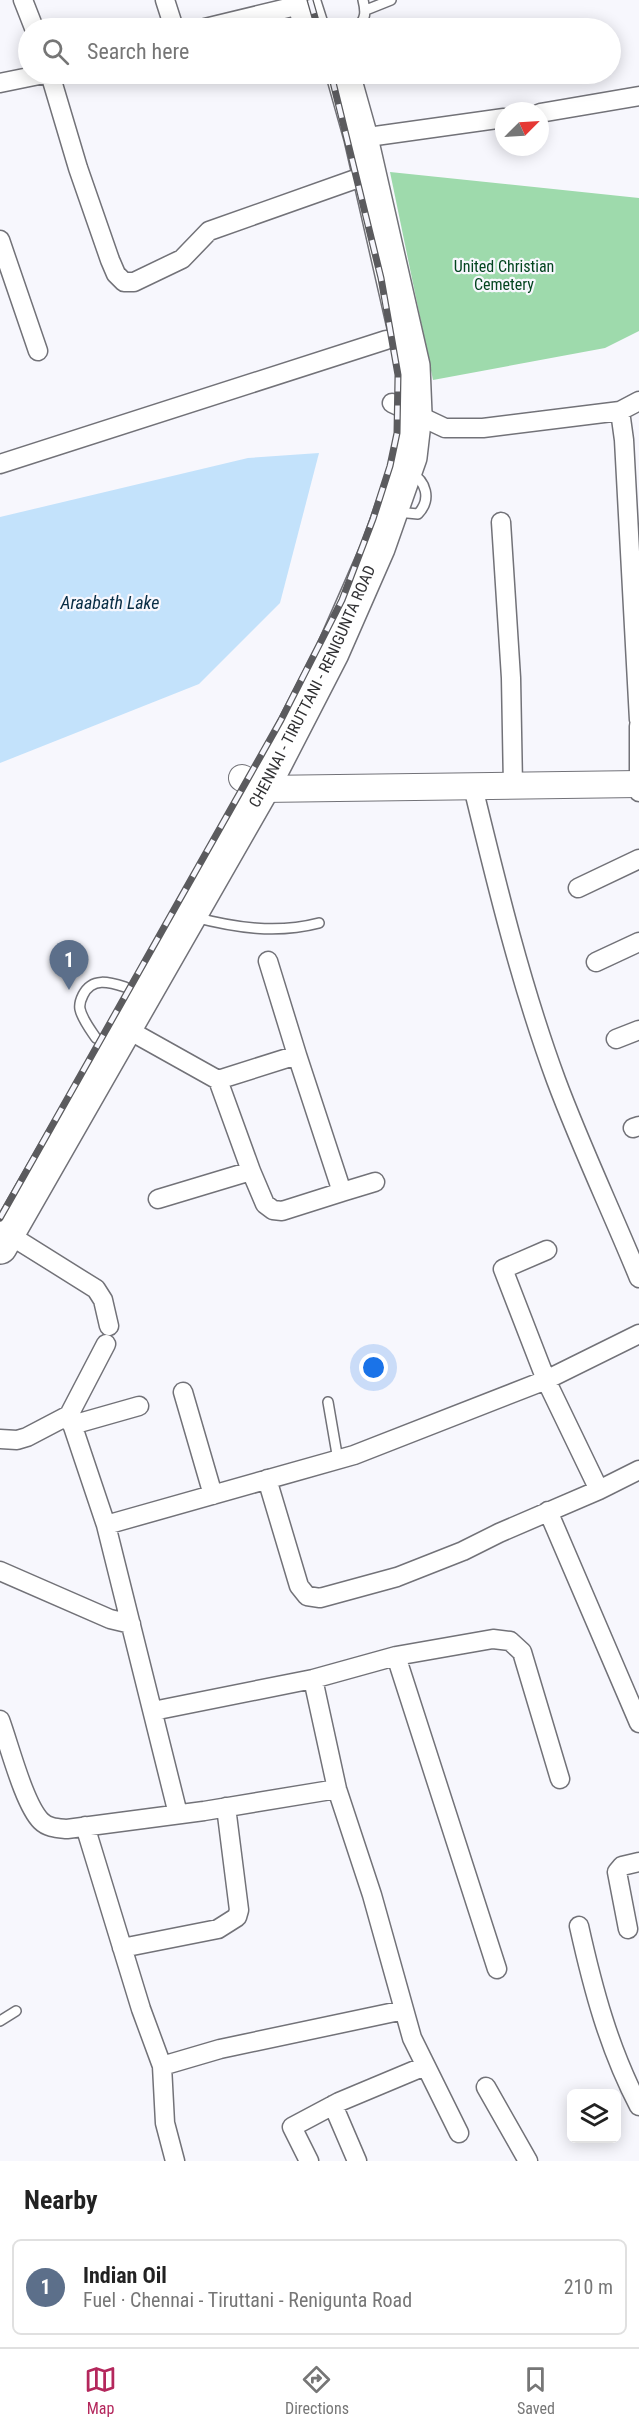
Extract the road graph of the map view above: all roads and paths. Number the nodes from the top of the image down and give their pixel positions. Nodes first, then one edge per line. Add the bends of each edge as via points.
1 (23, 0) edge
2 (165, 0) edge
3 (391, 0) edge
4 (364, 5) edge
5 (310, 8) edge
6 (30, 18) edge
7 (171, 18) edge
8 (258, 18) edge
9 (18, 79) edge
10 (0, 83) edge
11 (53, 84) edge
12 (327, 84) edge
13 (346, 84) edge
14 (639, 96) edge
15 (549, 111) edge
16 (495, 119) edge
17 (361, 138) junction
18 (354, 180) junction
19 (0, 240) edge
20 (386, 340) junction
21 (38, 351) dead end
22 (639, 401) edge
23 (404, 409) junction
24 (620, 411) junction
25 (0, 465) edge
26 (501, 522) dead end
27 (639, 720) edge
28 (639, 726) edge
29 (252, 784) junction
30 (513, 786) junction
31 (473, 787) junction
32 (639, 787) edge
33 (639, 859) edge
34 (578, 888) dead end
35 (189, 916) junction
36 (319, 923) dead end
37 (639, 942) edge
38 (268, 961) dead end
39 (596, 962) dead end
40 (639, 1030) edge
41 (111, 1033) junction
42 (616, 1039) dead end
43 (297, 1055) junction
44 (218, 1080) junction
45 (251, 1171) junction
46 (375, 1182) dead end
47 (342, 1192) junction
48 (158, 1199) dead end
49 (3, 1230) edge
50 (547, 1250) dead end
51 (639, 1278) edge
52 (639, 1334) edge
53 (546, 1380) junction
54 (183, 1392) dead end
55 (328, 1402) dead end
56 (139, 1406) dead end
57 (70, 1420) junction
58 (0, 1439) edge
59 (338, 1460) junction
60 (639, 1470) edge
61 (267, 1479) junction
62 (599, 1490) junction
63 (213, 1495) junction
64 (548, 1511) junction
65 (106, 1525) junction
66 (0, 1571) edge
67 (131, 1624) junction
68 (396, 1656) junction
69 (313, 1679) junction
70 (153, 1711) junction
71 (0, 1720) edge
72 (639, 1723) edge
73 (560, 1779) dead end
74 (337, 1789) junction
75 (226, 1807) junction
76 (178, 1814) junction
77 (85, 1826) junction
78 (639, 1862) edge
79 (579, 1926) dead end
80 (628, 1929) dead end
81 (122, 1947) junction
82 (497, 1969) dead end
83 (404, 2010) junction
84 (16, 2011) dead end
85 (0, 2021) edge
86 (162, 2066) junction
87 (425, 2066) junction
88 (486, 2087) dead end
89 (333, 2105) junction
90 (639, 2106) edge
91 (459, 2133) dead end
92 (174, 2161) edge
93 (309, 2161) edge
94 (357, 2161) edge
95 (528, 2161) edge

1 - 6 street
2 - 7 street
3 - 4 lane
5 - 8 street
9 - 10 street
11 - 18 street via 106,249 116,274 124,282 134,282 182,259 209,231
12 - 18 highway, CHENNAI - TIRUTTANI - RENIGUNTA ROAD
13 - 17 highway, CHENNAI - TIRUTTANI - RENIGUNTA ROAD
14 - 15 street
16 - 17 street
17 - 23 highway, CHENNAI - TIRUTTANI - RENIGUNTA ROAD via 413,366
18 - 20 highway, CHENNAI - TIRUTTANI - RENIGUNTA ROAD
19 - 21 street
20 - 23 highway, CHENNAI - TIRUTTANI - RENIGUNTA ROAD via 392,377
20 - 25 street
22 - 24 street
23 - 24 street via 445,428 483,428
23 - 29 highway, CHENNAI - TIRUTTANI - RENIGUNTA ROAD via 393,416 388,455 355,554
23 - 29 highway, CHENNAI - TIRUTTANI - RENIGUNTA ROAD via 410,457 378,548 332,653
24 - 27 street
26 - 30 street
28 - 32 street
29 - 31 street
29 - 35 highway, CHENNAI - TIRUTTANI - RENIGUNTA ROAD
29 - 41 highway, CHENNAI - TIRUTTANI - RENIGUNTA ROAD via 125,987
30 - 31 street
30 - 32 street
31 - 51 street via 527,993 557,1081
33 - 34 street
35 - 36 lane via 255,929 297,929
35 - 41 highway, CHENNAI - TIRUTTANI - RENIGUNTA ROAD
37 - 39 street
38 - 43 street
40 - 42 street
41 - 44 street
41 - 49 highway, CHENNAI - TIRUTTANI - RENIGUNTA ROAD
43 - 44 street
43 - 47 street
44 - 45 street
45 - 47 street via 266,1204 273,1210 282,1211
45 - 48 street
46 - 47 street
49 - 57 street via 96,1289 103,1300 108,1335
50 - 53 street via 503,1269
52 - 53 street
53 - 59 street
53 - 62 street
54 - 63 street
55 - 59 lane
56 - 57 street
57 - 58 street via 16,1440
57 - 65 street
59 - 61 street
60 - 62 street
61 - 63 street
61 - 64 street via 299,1586 307,1596 320,1598 408,1572
62 - 64 street
63 - 65 street
64 - 72 street
65 - 67 street
66 - 67 street via 110,1619
67 - 70 street
68 - 69 street
68 - 73 street via 493,1640 510,1641 522,1652
68 - 82 street
69 - 70 street
69 - 74 street
70 - 76 street
71 - 77 street via 31,1808 41,1822 54,1828
74 - 75 street
74 - 83 street
75 - 76 street
75 - 81 street via 237,1917 218,1929
76 - 77 street
77 - 81 street
78 - 80 street via 622,1866 616,1872
79 - 90 street via 611,2045
81 - 86 street
83 - 86 street via 220,2049
83 - 87 street
84 - 85 lane
86 - 92 street via 165,2122
87 - 89 street
87 - 91 street
88 - 95 street
89 - 93 street via 292,2127
89 - 94 street

